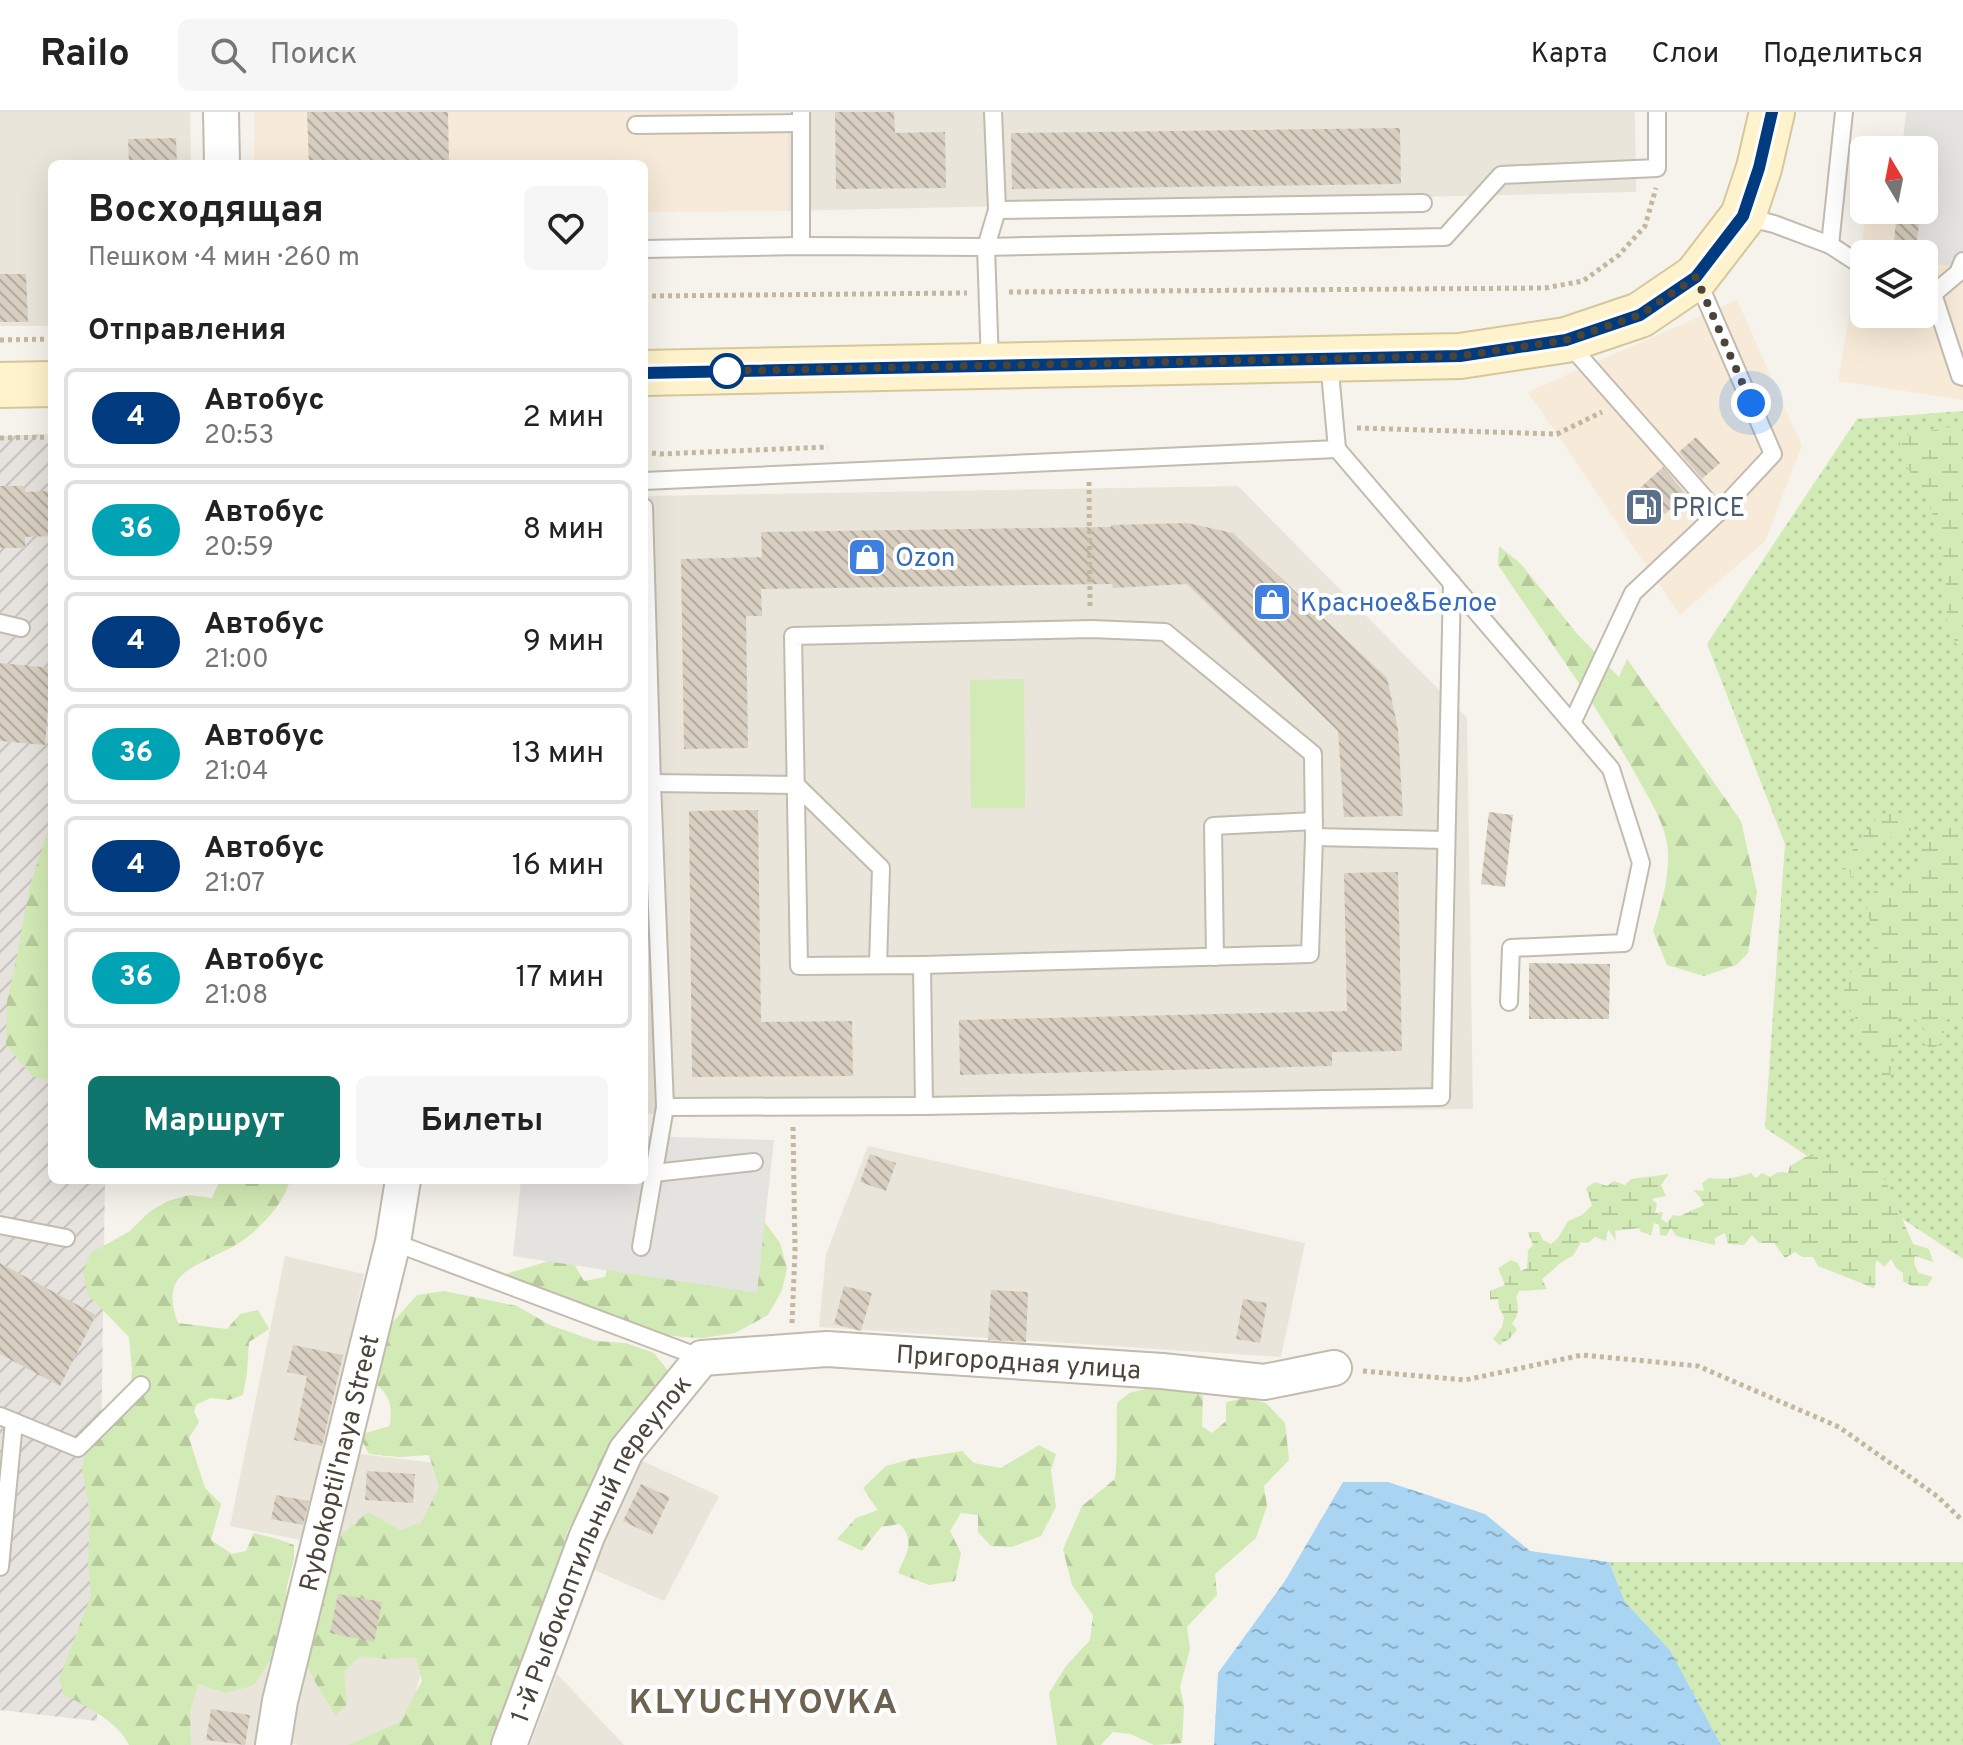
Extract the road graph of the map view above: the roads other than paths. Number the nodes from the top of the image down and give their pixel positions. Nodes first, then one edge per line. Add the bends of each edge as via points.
1 (221, 112) edge
2 (993, 112) edge
3 (1657, 112) edge
4 (1772, 112) edge
5 (1844, 112) edge
6 (801, 118) edge
7 (636, 125) dead end
8 (222, 160) edge
9 (1423, 203) dead end
10 (997, 210) junction
11 (1743, 216) junction
12 (1830, 245) junction
13 (801, 246) junction
14 (986, 247) junction
15 (648, 249) edge
16 (1850, 258) edge
17 (1963, 261) edge
18 (1696, 277) junction
19 (1938, 287) edge
20 (1938, 317) edge
21 (1566, 340) junction
22 (1329, 360) junction
23 (990, 366) junction
24 (648, 373) edge
25 (1963, 377) edge
26 (48, 384) edge
27 (0, 385) edge
28 (1337, 449) junction
29 (648, 481) edge
30 (1718, 513) junction
31 (1452, 583) junction
32 (0, 623) edge
33 (21, 628) dead end
34 (648, 645) edge
35 (1572, 723) junction
36 (652, 783) junction
37 (796, 785) junction
38 (1314, 829) junction
39 (1446, 840) junction
40 (1215, 957) junction
41 (878, 965) junction
42 (922, 965) junction
43 (1509, 1002) dead end
44 (924, 1106) junction
45 (665, 1107) junction
46 (754, 1162) dead end
47 (649, 1173) edge
48 (402, 1184) edge
49 (648, 1184) edge
50 (0, 1225) edge
51 (66, 1238) dead end
52 (393, 1242) junction
53 (641, 1247) dead end
54 (702, 1358) junction
55 (1334, 1368) road end
56 (141, 1385) dead end
57 (7, 1419) edge
58 (0, 1567) edge
59 (273, 1745) edge
60 (509, 1745) edge

1 - 8 street
2 - 10 lane
3 - 14 lane via 1657,168 1501,175 1445,237
4 - 11 main road
5 - 12 lane
6 - 7 lane
6 - 13 lane
9 - 10 lane
10 - 14 lane
11 - 12 lane
11 - 18 main road
12 - 16 lane
13 - 14 lane
13 - 15 lane
14 - 23 lane
17 - 19 lane via 1958,273
18 - 21 main road via 1640,315
18 - 30 lane via 1773,454
20 - 25 lane
21 - 22 main road via 1460,356
21 - 30 lane
22 - 23 main road
22 - 28 lane
23 - 24 main road
26 - 27 main road
28 - 29 lane
28 - 31 lane
30 - 35 lane via 1633,593
31 - 35 lane
31 - 39 lane
32 - 33 lane
34 - 36 lane
35 - 43 lane via 1611,769 1641,863 1624,943 1511,948
36 - 37 lane
36 - 45 lane
37 - 38 lane via 793,636 1165,632 1313,754
37 - 41 lane via 881,868
37 - 41 lane via 799,966
38 - 39 lane
38 - 40 lane via 1310,954
38 - 40 lane via 1213,826
39 - 44 lane via 1441,1097
40 - 42 lane
41 - 42 lane
42 - 44 lane
44 - 45 lane
45 - 47 lane
46 - 47 lane
48 - 52 street, Rybokoptil'naya Street
49 - 53 lane
50 - 51 lane
52 - 54 lane
52 - 59 street, Rybokoptil'naya Street
54 - 55 street, Пригородная улица via 827,1349 1264,1382
54 - 60 street, 1-й Рыбокоптильный переулок via 626,1451 587,1536
56 - 57 lane via 78,1448
57 - 58 lane

